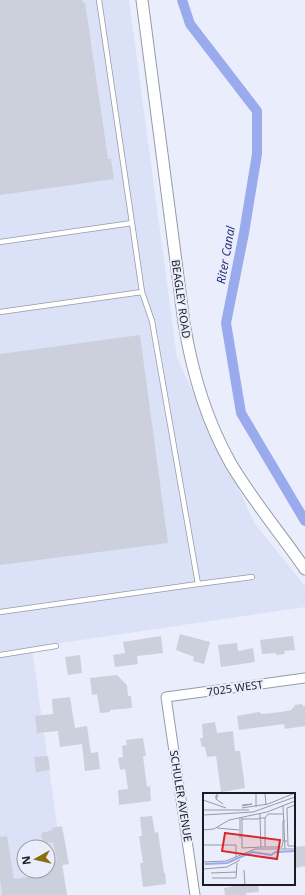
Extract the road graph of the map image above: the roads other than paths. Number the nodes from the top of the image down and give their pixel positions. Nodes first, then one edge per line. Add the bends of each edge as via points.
1 (99, 0) edge
2 (142, 0) edge
3 (132, 223) junction
4 (0, 242) edge
5 (142, 292) junction
6 (0, 312) edge
7 (305, 569) edge
8 (252, 577) dead end
9 (198, 584) junction
10 (0, 612) edge
11 (56, 646) dead end
12 (0, 655) edge
13 (305, 678) edge
14 (166, 697) joint
15 (196, 895) edge

1 - 3 lane
2 - 7 street, BEAGLEY ROAD via 184,323 196,381 211,424 231,464
3 - 4 lane
3 - 5 lane
5 - 6 lane
5 - 9 lane via 152,321
8 - 9 lane
9 - 10 lane
11 - 12 lane
13 - 14 street, 7025 WEST
14 - 15 street, SCHULER AVENUE

